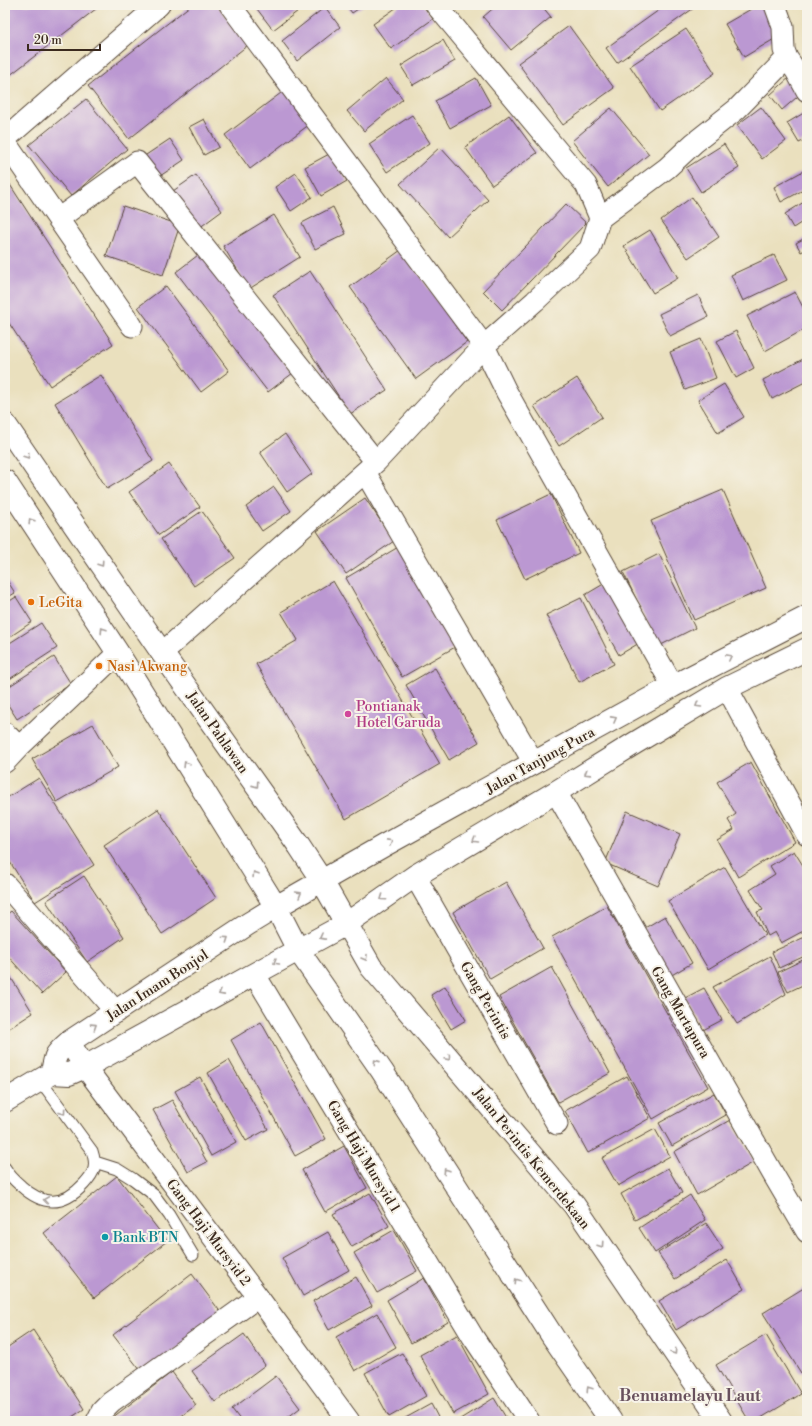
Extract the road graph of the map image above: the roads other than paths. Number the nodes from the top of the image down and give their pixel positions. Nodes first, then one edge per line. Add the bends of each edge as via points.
1 (159, 5) edge
2 (230, 5) edge
3 (436, 5) edge
4 (775, 5) edge
5 (787, 58) junction
6 (807, 91) edge
7 (5, 140) edge
8 (600, 218) junction
9 (58, 219) junction
10 (132, 326) dead end
11 (484, 346) junction
12 (5, 424) edge
13 (371, 467) junction
14 (5, 481) edge
15 (807, 617) edge
16 (807, 649) edge
17 (118, 653) junction
18 (162, 653) junction
19 (672, 686) junction
20 (727, 688) junction
21 (12, 740) edge
22 (5, 762) edge
23 (534, 763) junction
24 (556, 792) junction
25 (807, 835) edge
26 (415, 876) junction
27 (322, 881) junction
28 (5, 884) edge
29 (276, 907) junction
30 (346, 924) junction
31 (298, 950) junction
32 (255, 975) junction
33 (116, 1012) junction
34 (70, 1042) junction
35 (84, 1067) junction
36 (46, 1077) junction
37 (5, 1101) edge
38 (557, 1124) dead end
39 (95, 1162) junction
40 (5, 1168) edge
41 (807, 1232) edge
42 (193, 1255) dead end
43 (258, 1297) junction
44 (97, 1421) edge
45 (349, 1421) edge
46 (529, 1421) edge
47 (611, 1421) edge
48 (721, 1421) edge

1 - 7 street
2 - 11 street
3 - 8 street via 586,185
4 - 5 street via 784,27 784,50
5 - 6 street
5 - 8 street via 738,109 667,168
7 - 9 street
8 - 11 street via 590,249
9 - 10 street
9 - 13 street via 136,162
11 - 13 street
11 - 19 street via 506,391
12 -> 18 main road, Jalan Pahlawan
13 - 18 street
13 - 23 street
17 -> 14 main road
19 -> 15 main road, Jalan Tanjung Pura
16 - 20 main road
17 - 21 street
29 -> 17 main road
18 -> 27 main road, Jalan Pahlawan
23 -> 19 main road, Jalan Tanjung Pura
20 -> 24 main road
20 - 25 street
21 - 22 street
27 -> 23 main road, Jalan Tanjung Pura
24 -> 26 main road
24 - 41 street, Gang Martapura
26 -> 30 main road
26 - 38 street, Gang Perintis
29 -> 27 main road, Jalan Tanjung Pura
27 - 30 main road, Jalan Pahlawan
28 - 33 street
29 - 31 main road
33 -> 29 main road, Jalan Imam Bonjol
30 -> 31 main road
30 -> 48 main road, Jalan Perintis Kemerdekaan via 371,967 574,1205
31 -> 32 main road
47 -> 31 main road via 553,1337 382,1071
32 -> 35 main road
32 - 46 street, Gang Haji Mursyid 1 via 473,1337
34 -> 33 main road, Jalan Imam Bonjol
34 - 35 street, Gang Haji Mursyid 2
34 - 36 main road, Jalan Imam Bonjol via 54,1056
35 - 36 main road via 69,1074
35 - 43 street, Gang Haji Mursyid 2
36 - 37 main road
36 -> 39 lane via 92,1151
39 -> 40 lane via 92,1175 82,1186 70,1197 58,1201 39,1200 15,1181
39 - 42 lane via 117,1169 154,1195
43 - 44 street via 111,1402
43 - 45 street, Gang Haji Mursyid 2

